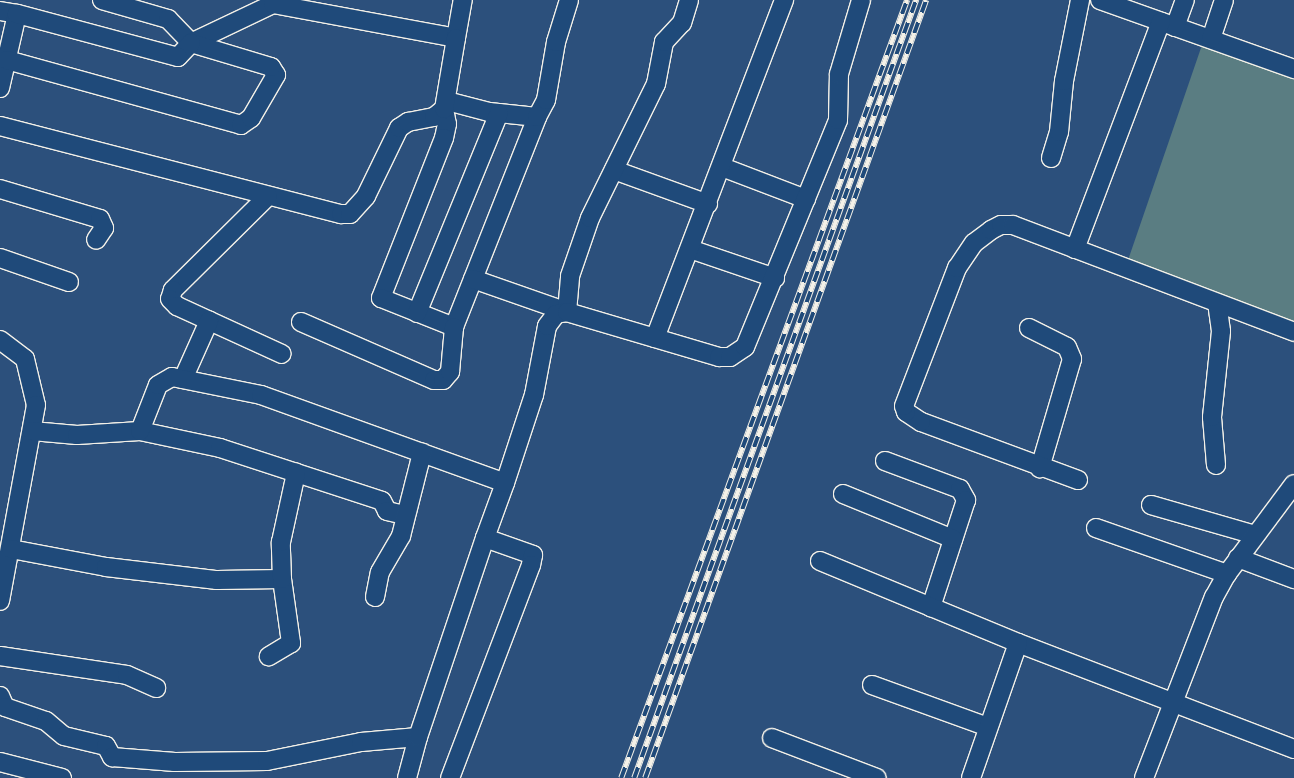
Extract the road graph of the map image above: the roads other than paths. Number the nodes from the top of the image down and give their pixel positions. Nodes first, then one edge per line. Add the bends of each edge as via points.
1 (102, 0) edge
2 (464, 0) edge
3 (569, 0) edge
4 (689, 0) edge
5 (784, 0) edge
6 (861, 0) edge
7 (1080, 0) edge
8 (1100, 0) edge
9 (1185, 0) edge
10 (1224, 0) edge
11 (0, 11) edge
12 (17, 14) junction
13 (1168, 24) junction
14 (456, 38) junction
15 (1211, 39) junction
16 (191, 43) junction
17 (7, 60) junction
18 (1294, 69) edge
19 (0, 88) edge
20 (446, 105) junction
21 (499, 113) junction
22 (537, 117) junction
23 (0, 126) edge
24 (1051, 158) dead end
25 (722, 167) junction
26 (614, 170) junction
27 (0, 189) edge
28 (268, 196) junction
29 (806, 199) junction
30 (708, 204) junction
31 (96, 240) dead end
32 (690, 249) junction
33 (1075, 249) junction
34 (0, 258) edge
35 (775, 278) junction
36 (473, 279) junction
37 (69, 282) dead end
38 (1217, 303) junction
39 (566, 312) junction
40 (417, 313) junction
41 (1249, 315) junction
42 (209, 321) junction
43 (301, 322) dead end
44 (454, 327) junction
45 (1028, 328) dead end
46 (1220, 331) junction
47 (1294, 332) edge
48 (656, 338) junction
49 (0, 340) edge
50 (282, 354) dead end
51 (183, 379) junction
52 (32, 431) junction
53 (140, 431) junction
54 (422, 453) junction
55 (885, 461) dead end
56 (1216, 464) dead end
57 (1040, 468) junction
58 (296, 473) junction
59 (1078, 480) dead end
60 (505, 483) junction
61 (1294, 484) edge
62 (843, 494) dead end
63 (1152, 505) dead end
64 (405, 515) junction
65 (1096, 528) dead end
66 (1255, 535) junction
67 (8, 538) edge
68 (485, 538) junction
69 (953, 539) junction
70 (1238, 558) junction
71 (820, 561) dead end
72 (1227, 574) junction
73 (282, 579) junction
74 (1294, 579) edge
75 (375, 597) dead end
76 (0, 601) edge
77 (931, 607) junction
78 (1018, 643) junction
79 (0, 656) edge
80 (269, 656) dead end
81 (872, 684) dead end
82 (156, 688) dead end
83 (0, 696) edge
84 (1174, 700) junction
85 (988, 727) junction
86 (418, 737) junction
87 (772, 738) dead end
88 (1294, 749) edge
89 (0, 762) edge
90 (62, 778) edge
91 (407, 778) edge
92 (450, 778) edge
93 (877, 778) edge
94 (971, 778) edge
95 (1144, 778) edge

1 - 16 street via 168,19
2 - 14 street
3 - 22 street via 556,42 546,100
4 - 26 street via 682,23 664,42 656,84
5 - 25 street
6 - 29 street via 839,74 838,120
7 - 24 street via 1064,81 1059,132
8 - 13 street
9 - 13 street
10 - 15 street
11 - 12 street
12 - 16 street via 178,56
12 - 17 street
13 - 15 street
13 - 33 street
14 - 16 street via 273,4
14 - 20 street
15 - 18 street
16 - 17 street via 274,71 276,75 247,122 234,125
17 - 19 street
20 - 21 street
20 - 28 street via 434,117 408,122 400,128 366,196 350,214
20 - 40 street via 444,138 381,298
21 - 22 street
21 - 40 street
22 - 36 street
23 - 28 street
25 - 29 street
25 - 30 street
26 - 30 street
26 - 39 street via 570,276
27 - 31 street via 100,219 104,228
28 - 42 street via 171,294 172,304
29 - 35 street
30 - 32 street
32 - 35 street
32 - 48 street
33 - 38 street
33 - 57 street via 1013,225 1001,225 974,243 957,268 904,406 913,418 921,422
34 - 37 street
35 - 48 street via 751,337 738,353 719,357
36 - 39 street
36 - 44 street
38 - 41 street
38 - 46 street
39 - 48 street
39 - 60 street via 556,314 547,326 534,395
40 - 44 street
41 - 46 street
41 - 47 street
42 - 50 street
42 - 51 street
43 - 44 street via 434,380 448,377
45 - 57 street via 1067,347 1072,359
46 - 56 street via 1212,418
49 - 52 street via 25,359 36,405
51 - 53 street via 172,377 158,386
51 - 54 street via 261,395
52 - 53 street via 77,434
52 - 67 street
53 - 58 street via 220,448
54 - 60 street
54 - 64 street
55 - 69 street via 964,493 966,500
57 - 59 street
58 - 64 street via 382,501 387,511
58 - 73 street via 281,542
60 - 68 street
61 - 66 street
62 - 69 street
63 - 66 street
64 - 75 street via 401,536 380,572
65 - 72 street
66 - 70 street
67 - 73 street via 106,567 217,580
67 - 76 street
68 - 86 street
68 - 92 street via 533,555 532,565
69 - 77 street
70 - 72 street
70 - 74 street
71 - 77 street
72 - 84 street via 1205,616
73 - 80 street via 291,643
77 - 78 street
78 - 84 street
78 - 85 street
79 - 82 street via 128,675
81 - 85 street
83 - 86 street via 5,707 46,721 64,736 106,746 112,757 175,762 267,761 361,742
84 - 88 street
84 - 95 street
85 - 94 street
86 - 91 street
87 - 93 street
89 - 90 street

